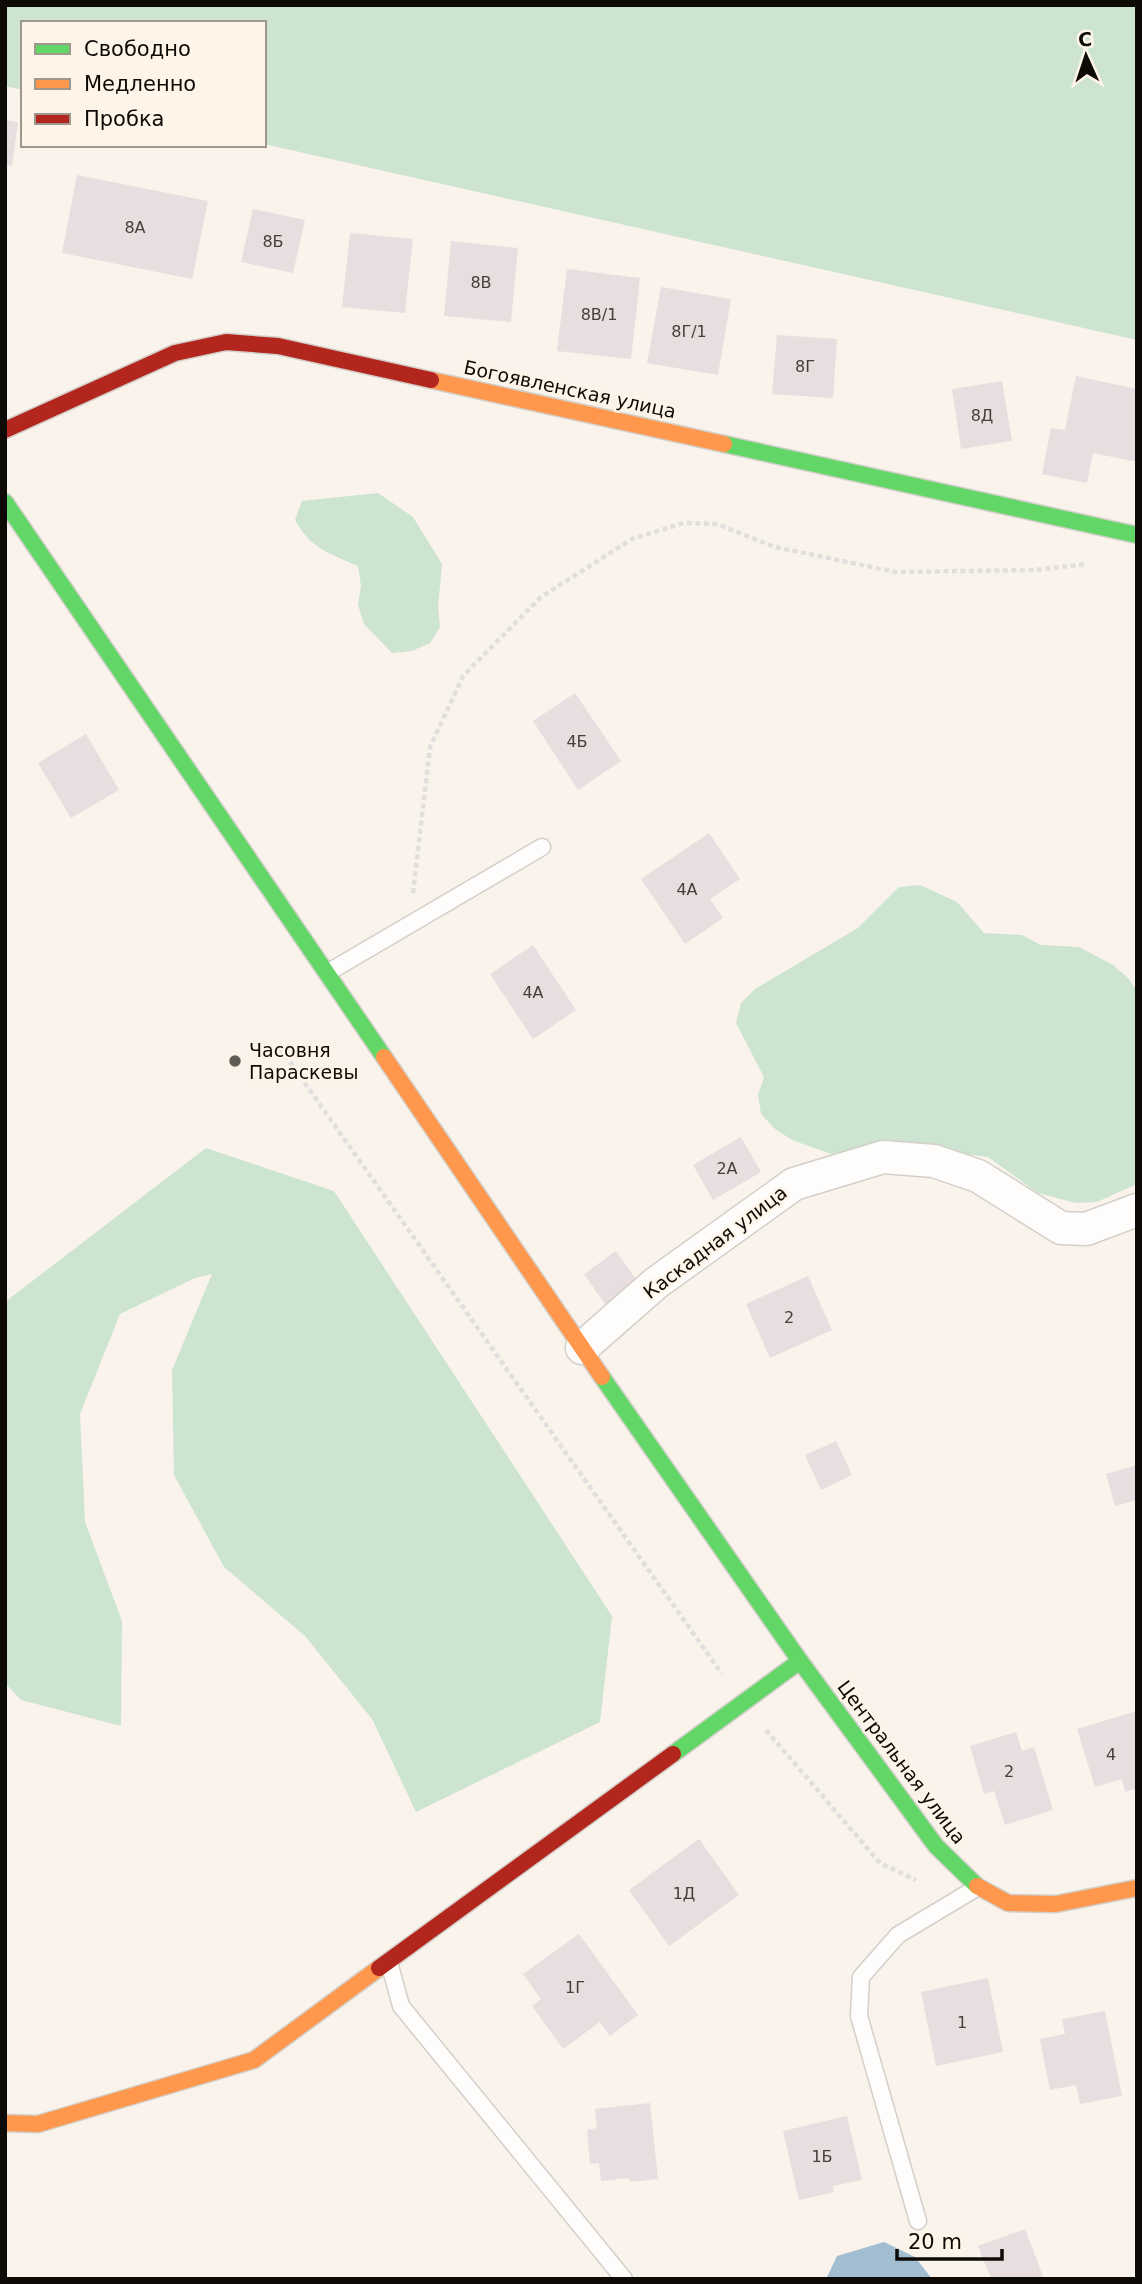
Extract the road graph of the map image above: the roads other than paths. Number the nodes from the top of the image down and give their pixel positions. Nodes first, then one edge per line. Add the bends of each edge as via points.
1 (5, 430) edge
2 (5, 502) edge
3 (1130, 533) edge
4 (542, 847) dead end
5 (326, 974) junction
6 (1137, 1210) edge
7 (582, 1348) junction
8 (800, 1661) junction
9 (978, 1887) junction
10 (1137, 1888) edge
11 (389, 1962) junction
12 (5, 2123) edge
13 (918, 2221) dead end
14 (624, 2279) edge

1 - 3 street, Богоявленская улица via 175,353 226,342 278,346
2 - 5 street, Центральная улица
4 - 5 lane
5 - 7 street, Центральная улица
6 - 7 street, Каскадная улица via 1086,1229 1061,1228 978,1176 934,1161 883,1157 793,1184 656,1283
7 - 8 street, Центральная улица
8 - 9 street, Центральная улица via 936,1846
8 - 11 street
9 - 10 street, Центральная улица via 1008,1903 1056,1904
9 - 13 lane via 898,1935 860,1977 859,2017
11 - 12 street via 254,2060 38,2124
11 - 14 lane via 401,2006

